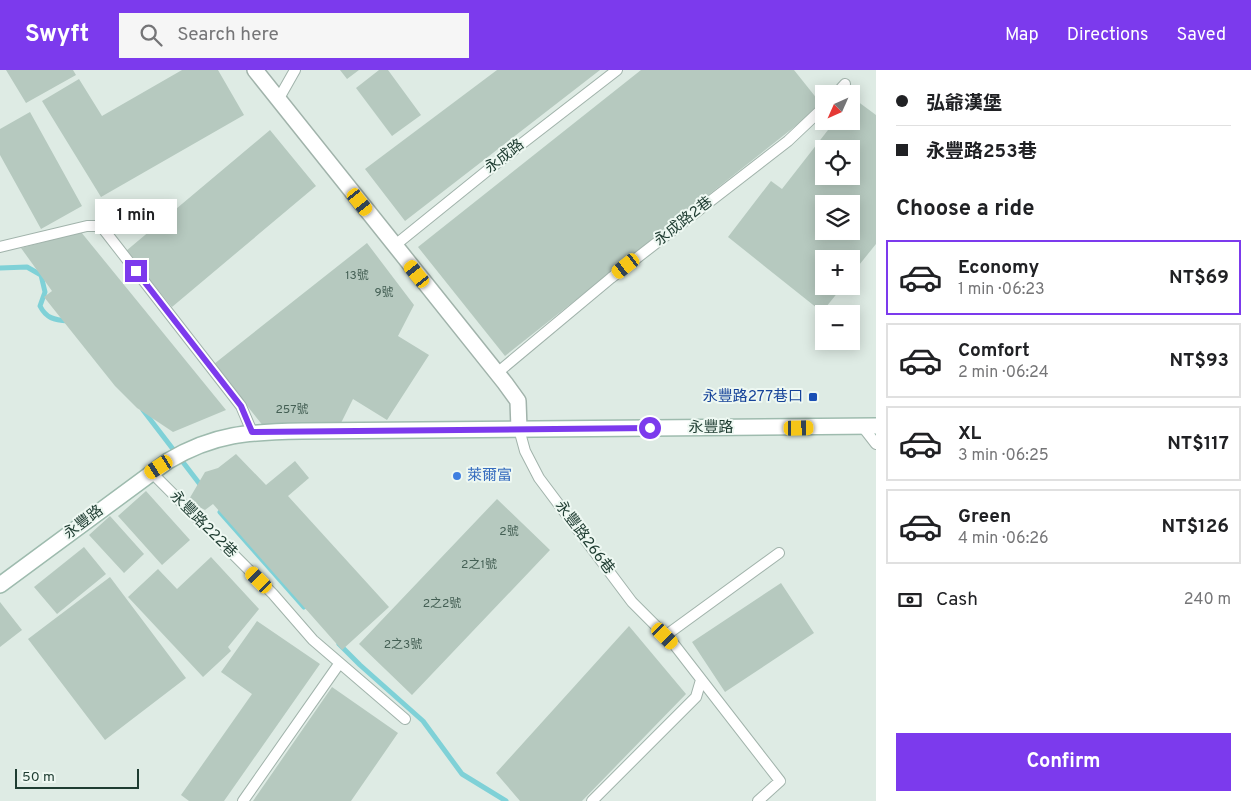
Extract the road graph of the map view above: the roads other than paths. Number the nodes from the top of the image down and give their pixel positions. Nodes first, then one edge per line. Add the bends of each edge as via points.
1 (254, 70) edge
2 (295, 70) edge
3 (617, 70) edge
4 (278, 100) junction
5 (815, 116) edge
6 (394, 246) junction
7 (0, 247) edge
8 (496, 373) junction
9 (869, 426) edge
10 (519, 429) junction
11 (252, 432) junction
12 (876, 444) edge
13 (151, 472) junction
14 (779, 554) dead end
15 (0, 585) edge
16 (665, 636) junction
17 (339, 664) junction
18 (701, 680) junction
19 (405, 719) dead end
20 (243, 801) edge
21 (592, 801) edge
22 (758, 801) edge

1 - 4 street
2 - 4 lane
3 - 6 lane, 永成路
4 - 6 street
5 - 8 lane, 永成路2巷 via 788,141 611,278
6 - 8 street
7 - 11 lane via 87,226 101,226 241,406
8 - 10 street via 518,401
9 - 10 street, 永豐路
9 - 12 lane
10 - 11 street, 永豐路
10 - 16 lane, 永豐路266巷 via 525,451 539,478 632,602
11 - 13 street, 永豐路 via 188,449
13 - 15 street, 永豐路
13 - 17 lane, 永豐路222巷
14 - 16 lane
16 - 18 lane, 永豐路266巷
17 - 19 lane, 永豐路222巷
17 - 20 lane
18 - 21 lane via 696,698
18 - 22 lane, 永豐路266巷 via 780,781

